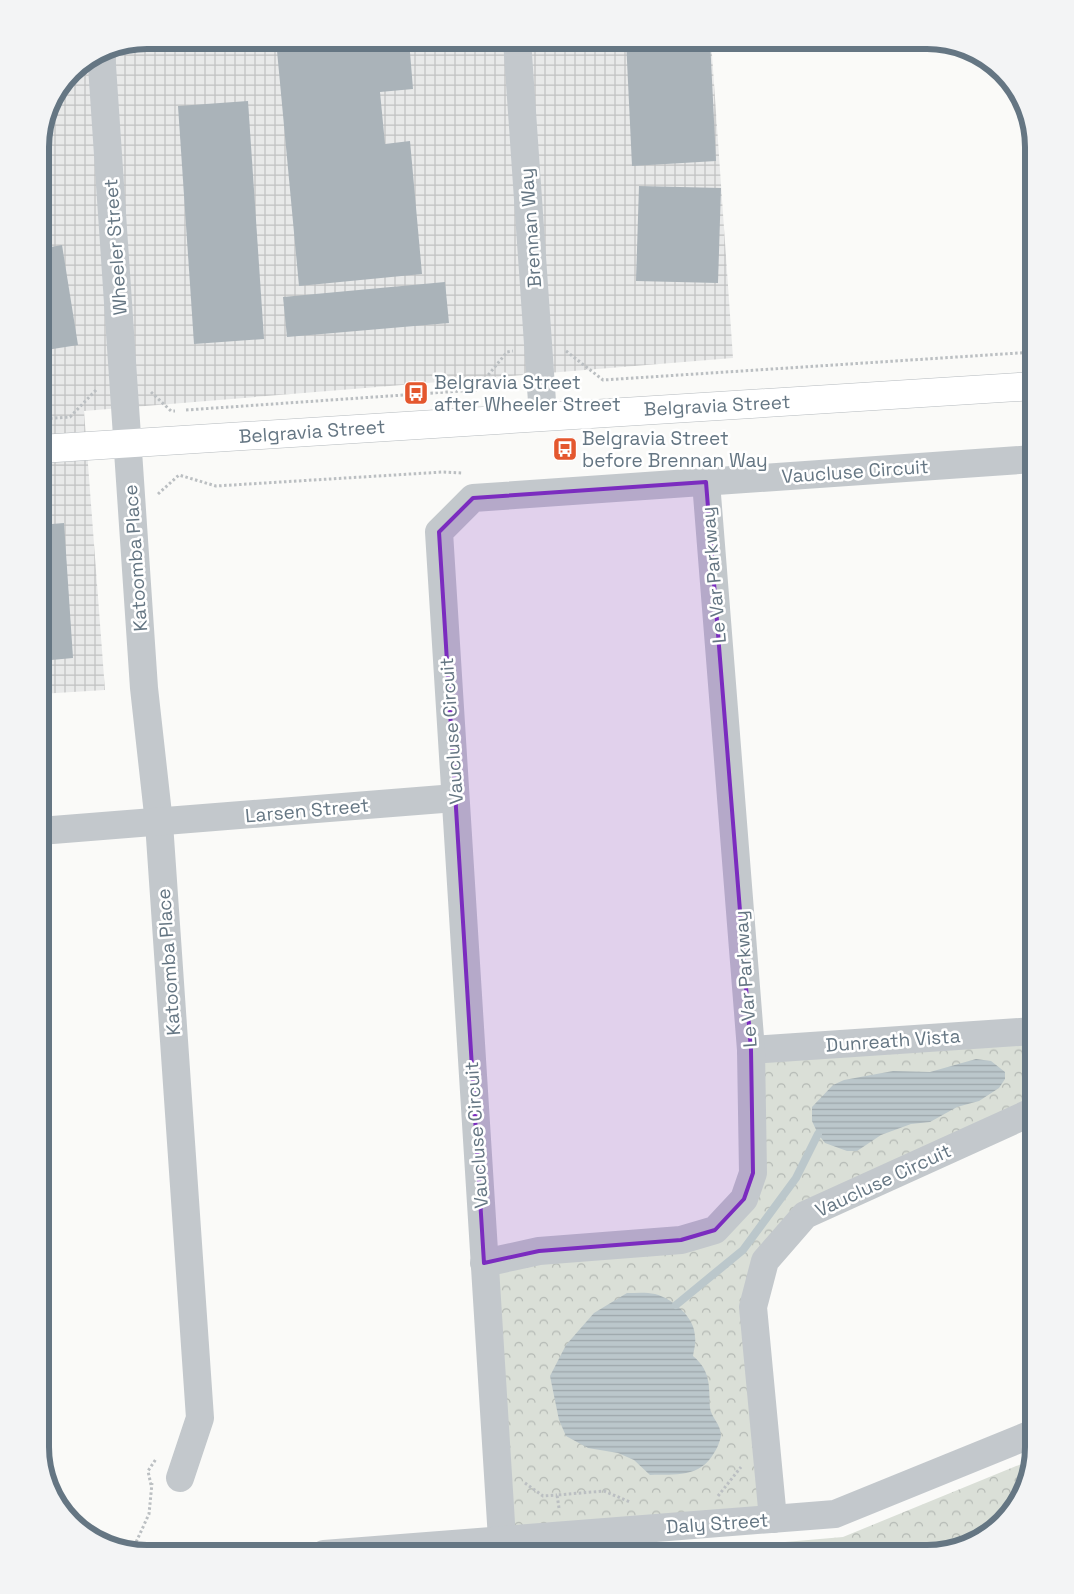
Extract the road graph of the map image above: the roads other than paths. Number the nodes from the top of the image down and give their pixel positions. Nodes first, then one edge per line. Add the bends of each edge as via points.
1 (518, 49) edge
2 (102, 60) edge
3 (1025, 387) edge
4 (543, 416) junction
5 (128, 443) junction
6 (49, 448) edge
7 (1025, 460) edge
8 (706, 482) junction
9 (455, 798) junction
10 (159, 823) junction
11 (49, 830) edge
12 (1025, 1032) edge
13 (751, 1050) junction
14 (1025, 1115) edge
15 (484, 1263) junction
16 (1025, 1436) edge
17 (180, 1478) road end
18 (773, 1519) junction
19 (502, 1539) junction
20 (431, 1545) edge

1 - 4 street, Brennan Way
2 - 5 street, Wheeler Street
3 - 4 main road, Belgravia Street
4 - 5 main road, Belgravia Street
5 - 6 main road, Belgravia Street
5 - 10 street, Katoomba Place via 144,688
7 - 8 street, Vaucluse Circuit
8 - 9 street, Vaucluse Circuit via 473,498 439,532
8 - 13 street, Le Var Parkway
9 - 10 street, Larsen Street
9 - 15 street, Vaucluse Circuit
10 - 11 street, Larsen Street
10 - 17 street, Katoomba Place via 200,1418
12 - 13 street, Dunreath Vista
13 - 15 street, Le Var Parkway via 754,1173 744,1199 716,1230 681,1240 539,1251
14 - 18 street, Vaucluse Circuit via 805,1216 765,1261 752,1307
15 - 19 street, Vaucluse Circuit
16 - 18 street, Daly Street via 835,1514
18 - 19 street, Daly Street
19 - 20 street, Daly Street

